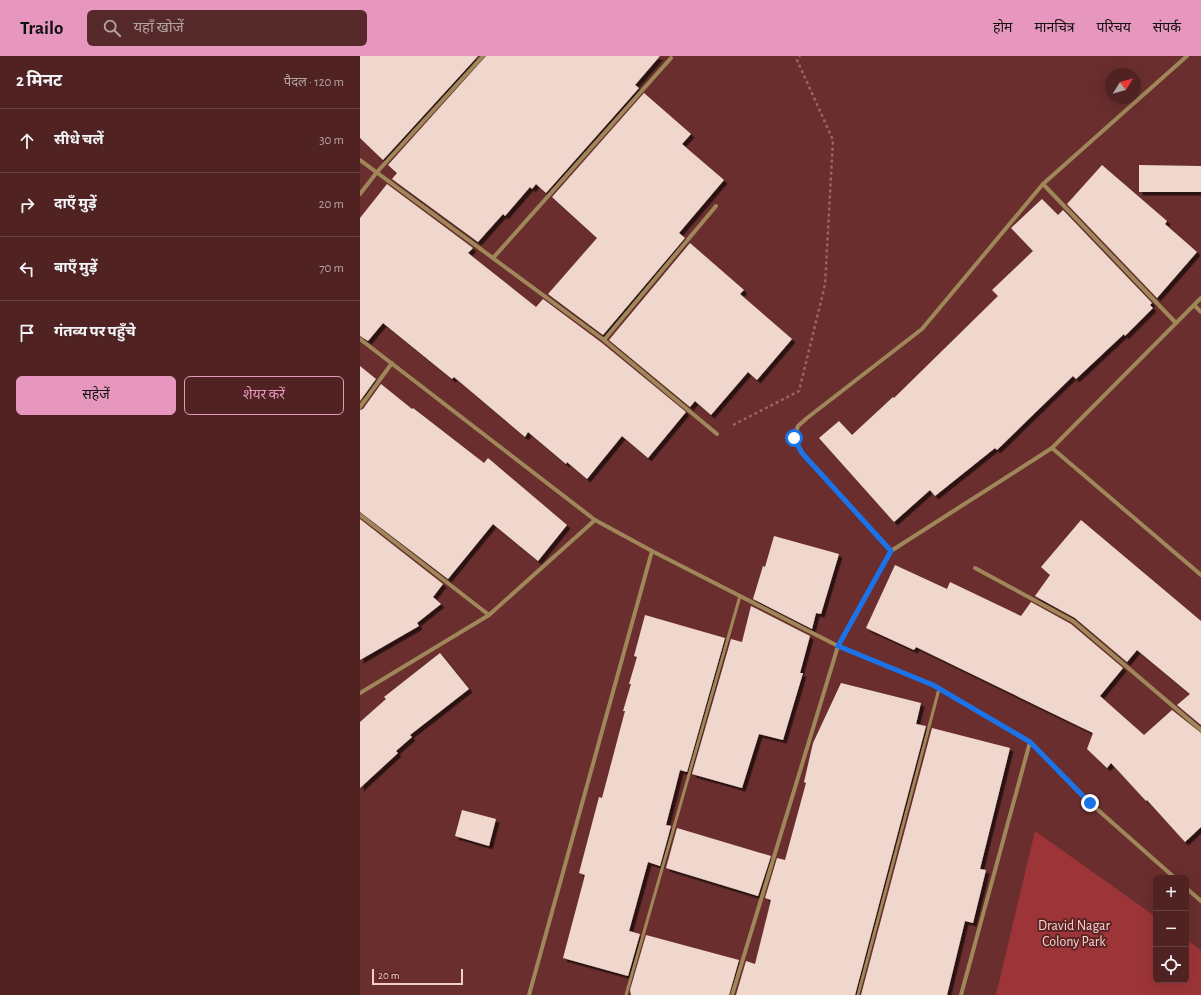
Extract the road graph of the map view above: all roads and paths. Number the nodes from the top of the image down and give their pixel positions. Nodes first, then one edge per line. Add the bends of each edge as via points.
1 (483, 56) edge
2 (800, 56) edge
3 (1187, 56) edge
4 (672, 58) dead end
5 (360, 160) edge
6 (377, 172) junction
7 (1043, 184) junction
8 (360, 194) edge
9 (716, 206) dead end
10 (493, 258) junction
11 (1201, 298) edge
12 (1194, 305) junction
13 (1201, 312) edge
14 (1176, 323) junction
15 (360, 339) edge
16 (604, 340) junction
17 (392, 363) junction
18 (360, 407) edge
19 (717, 434) joint
20 (1052, 448) junction
21 (360, 515) edge
22 (595, 520) junction
23 (652, 551) junction
24 (891, 551) junction
25 (975, 568) dead end
26 (1201, 575) edge
27 (740, 596) junction
28 (489, 615) junction
29 (838, 646) junction
30 (939, 689) junction
31 (360, 693) edge
32 (1201, 730) edge
33 (1030, 742) junction
34 (1172, 875) edge
35 (1189, 891) edge
36 (1201, 901) edge
37 (528, 995) edge
38 (626, 995) edge
39 (732, 995) edge
40 (858, 995) edge
41 (961, 995) edge

1 - 6 street
2 - 19 path via 797,60 833,140 825,286 799,391
3 - 7 street
4 - 10 street
5 - 6 street
6 - 8 street
6 - 10 street
7 - 14 street
7 - 24 street via 922,329 798,426 794,438 802,453
9 - 16 street
10 - 16 street
11 - 12 street
12 - 13 street
12 - 14 street
14 - 20 street
15 - 17 street
16 - 19 street
17 - 18 street
17 - 22 street
20 - 24 street
20 - 26 street
21 - 28 street
22 - 23 street
22 - 28 street
23 - 27 street
23 - 37 street
24 - 29 street
25 - 32 street via 1073,621
27 - 29 street
27 - 38 lane
28 - 31 street
29 - 30 street
29 - 39 street
30 - 33 street
30 - 40 lane
33 - 34 street via 1090,803
33 - 41 street
35 - 36 street

